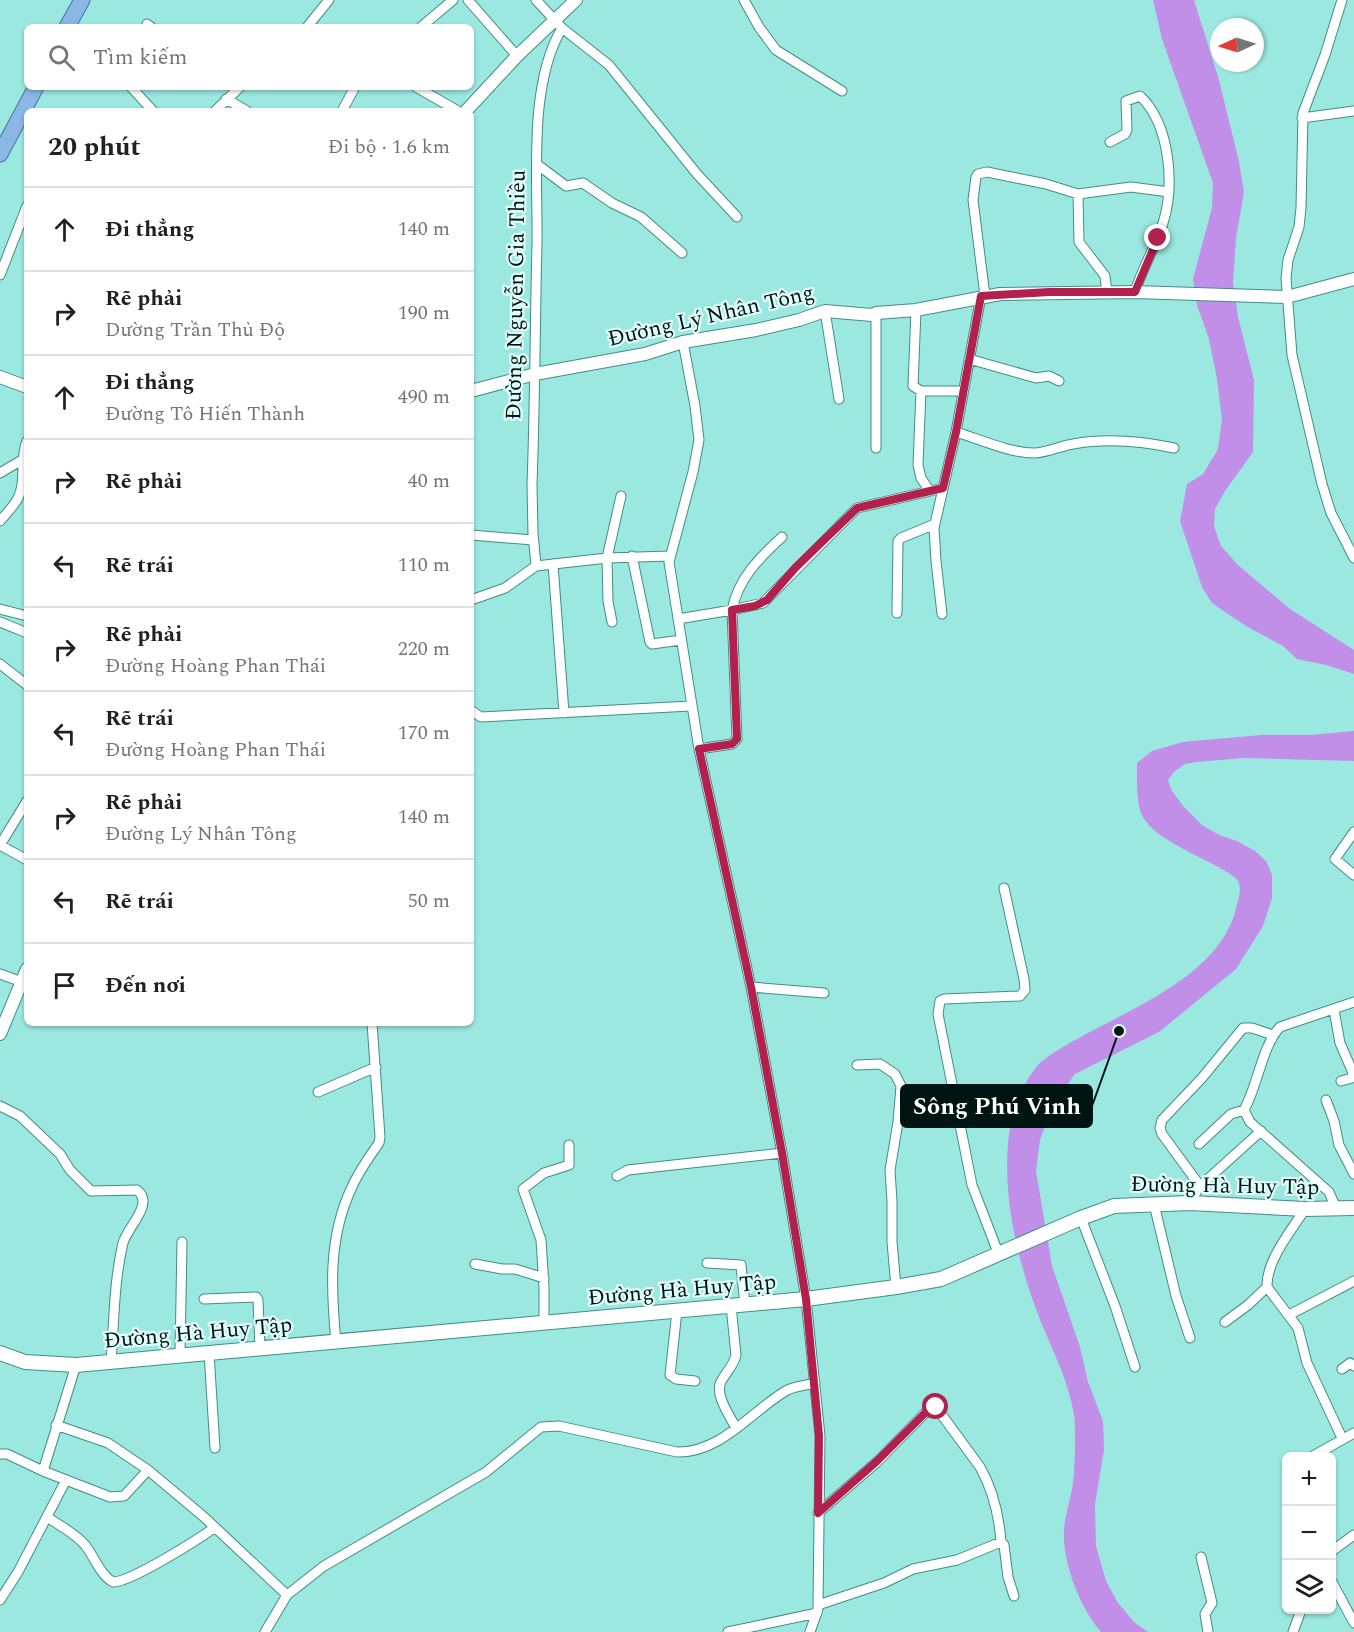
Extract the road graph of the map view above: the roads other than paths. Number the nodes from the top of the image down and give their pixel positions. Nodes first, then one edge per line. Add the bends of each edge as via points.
1 (82, 0) edge
2 (329, 0) edge
3 (453, 0) edge
4 (468, 0) edge
5 (536, 0) edge
6 (576, 0) edge
7 (744, 0) edge
8 (1342, 0) edge
9 (69, 24) edge
10 (309, 24) edge
11 (425, 24) edge
12 (558, 24) junction
13 (517, 56) junction
14 (34, 90) edge
15 (134, 90) edge
16 (354, 90) edge
17 (421, 90) edge
18 (842, 91) dead end
19 (233, 93) edge
20 (25, 108) edge
21 (150, 108) edge
22 (218, 108) edge
23 (246, 108) edge
24 (344, 108) edge
25 (453, 108) edge
26 (469, 108) edge
27 (24, 109) edge
28 (1354, 111) edge
29 (1302, 118) junction
30 (1110, 142) dead end
31 (0, 154) edge
32 (538, 165) junction
33 (1169, 192) junction
34 (1078, 194) junction
35 (24, 214) edge
36 (737, 217) dead end
37 (682, 253) dead end
38 (0, 275) edge
39 (1354, 279) edge
40 (1135, 292) junction
41 (1107, 293) junction
42 (983, 296) junction
43 (1287, 297) junction
44 (916, 310) junction
45 (825, 311) junction
46 (876, 313) junction
47 (683, 342) junction
48 (969, 359) junction
49 (535, 374) junction
50 (0, 377) edge
51 (1059, 381) dead end
52 (24, 386) edge
53 (474, 390) edge
54 (921, 391) junction
55 (962, 391) junction
56 (839, 399) dead end
57 (956, 432) junction
58 (876, 448) dead end
59 (1174, 448) dead end
60 (24, 452) edge
61 (22, 460) junction
62 (0, 473) edge
63 (943, 488) junction
64 (24, 490) edge
65 (929, 490) junction
66 (621, 496) dead end
67 (0, 521) edge
68 (935, 525) junction
69 (474, 535) edge
70 (782, 537) dead end
71 (533, 540) junction
72 (632, 556) junction
73 (670, 556) junction
74 (607, 558) junction
75 (1354, 558) edge
76 (553, 564) junction
77 (536, 566) junction
78 (474, 599) edge
79 (4, 610) edge
80 (732, 610) junction
81 (897, 613) dead end
82 (942, 614) dead end
83 (24, 615) edge
84 (678, 619) junction
85 (612, 622) dead end
86 (0, 623) edge
87 (24, 632) edge
88 (681, 640) junction
89 (0, 664) edge
90 (24, 683) edge
91 (691, 706) junction
92 (474, 713) edge
93 (564, 713) junction
94 (699, 749) junction
95 (24, 806) edge
96 (1354, 832) edge
97 (0, 845) edge
98 (24, 858) edge
99 (1354, 875) edge
100 (1004, 888) dead end
101 (0, 974) edge
102 (24, 977) edge
103 (22, 982) junction
104 (751, 987) junction
105 (824, 993) dead end
106 (1354, 1002) edge
107 (1334, 1010) junction
108 (372, 1026) edge
109 (0, 1034) edge
110 (1273, 1035) junction
111 (857, 1065) dead end
112 (376, 1067) junction
113 (1341, 1082) dead end
114 (318, 1092) dead end
115 (1326, 1100) dead end
116 (0, 1106) edge
117 (1244, 1110) junction
118 (1261, 1131) junction
119 (1199, 1144) dead end
120 (569, 1145) dead end
121 (782, 1153) junction
122 (1354, 1174) edge
123 (617, 1176) dead end
124 (1200, 1186) junction
125 (1190, 1203) junction
126 (1154, 1204) junction
127 (1336, 1208) junction
128 (1354, 1208) edge
129 (1305, 1209) junction
130 (1081, 1218) junction
131 (182, 1242) dead end
132 (999, 1255) junction
133 (707, 1263) dead end
134 (474, 1264) dead end
135 (544, 1278) junction
136 (1354, 1281) edge
137 (896, 1287) junction
138 (1268, 1287) junction
139 (204, 1299) dead end
140 (806, 1299) junction
141 (738, 1306) junction
142 (677, 1311) junction
143 (1289, 1315) junction
144 (1224, 1322) dead end
145 (544, 1323) junction
146 (1190, 1338) dead end
147 (336, 1343) junction
148 (260, 1348) junction
149 (0, 1353) edge
150 (209, 1353) junction
151 (180, 1355) junction
152 (111, 1362) junction
153 (76, 1365) junction
154 (1354, 1366) edge
155 (1136, 1367) dead end
156 (1342, 1369) dead end
157 (695, 1381) dead end
158 (815, 1383) junction
159 (56, 1425) junction
160 (736, 1428) junction
161 (1348, 1435) edge
162 (1354, 1445) edge
163 (215, 1448) dead end
164 (1320, 1452) edge
165 (0, 1454) edge
166 (148, 1470) junction
167 (43, 1471) junction
168 (66, 1480) junction
169 (818, 1513) junction
170 (46, 1517) junction
171 (214, 1528) junction
172 (1354, 1535) edge
173 (1001, 1542) junction
174 (1336, 1548) edge
175 (1201, 1557) dead end
176 (1336, 1589) edge
177 (287, 1595) junction
178 (1014, 1596) dead end
179 (0, 1600) edge
180 (818, 1609) junction
181 (1300, 1614) edge
182 (1354, 1623) edge
183 (265, 1632) edge
184 (728, 1632) edge
185 (810, 1632) edge
186 (1208, 1632) edge
187 (1294, 1632) edge

1 - 9 highway
2 - 10 street
3 - 11 street
4 - 13 street
5 - 12 street
6 - 12 street
7 - 18 street via 776,50
8 - 29 street
12 - 13 street
12 - 32 street, Đường Nguyễn Gia Thiều via 542,81
12 - 36 street via 609,65
13 - 26 street
14 - 20 highway
15 - 21 street
16 - 24 street
17 - 25 street
19 - 22 street
19 - 23 street
27 - 31 highway
28 - 29 street
29 - 43 street via 1301,208 1288,260
30 - 33 street via 1127,130 1126,101 1140,96 1164,140
32 - 37 street via 566,186 582,183 638,214
32 - 49 street, Đường Nguyễn Gia Thiều
33 - 34 street via 1131,187
33 - 40 street via 1163,224
34 - 41 street via 1079,242 1105,276
34 - 42 street via 987,172 978,174 973,200
35 - 38 street
39 - 43 street, Đường Lý Nhân Tông
40 - 41 street, Đường Lý Nhân Tông
40 - 43 street, Đường Lý Nhân Tông
41 - 42 street, Đường Lý Nhân Tông
42 - 44 street, Đường Lý Nhân Tông
42 - 48 street
43 - 75 street via 1292,355 1322,484
44 - 46 street, Đường Lý Nhân Tông
44 - 54 street via 912,382
45 - 46 street, Đường Lý Nhân Tông
45 - 47 street, Đường Lý Nhân Tông via 756,330
45 - 56 street
46 - 58 street
47 - 49 street, Đường Lý Nhân Tông via 645,354
47 - 73 street via 699,440
48 - 51 street
48 - 55 street
49 - 53 street, Đường Lý Nhân Tông
49 - 71 street, Đường Nguyễn Gia Thiều
50 - 52 street
54 - 55 street
54 - 65 street via 918,465
55 - 57 street
57 - 59 street via 1035,453 1075,444 1123,441
57 - 63 street
60 - 61 street
61 - 62 street
61 - 64 street
63 - 65 street
63 - 68 street
64 - 67 street
65 - 80 street via 857,508 767,600
66 - 74 street
68 - 81 street via 898,541
68 - 82 street
69 - 71 street
70 - 80 street via 753,564 739,587
71 - 77 street, Đường Nguyễn Gia Thiều
72 - 73 street
72 - 74 street
72 - 88 street via 650,642
73 - 84 street
74 - 76 street
74 - 85 street
76 - 77 street
76 - 93 street
77 - 78 street via 505,588
79 - 83 street
79 - 86 street
80 - 84 street
80 - 94 street via 737,739 732,744
84 - 88 street
86 - 87 street
88 - 91 street
89 - 90 street
91 - 93 street
91 - 94 street
92 - 93 street via 480,717
94 - 104 street
95 - 97 street
96 - 99 street via 1335,859
97 - 98 street
100 - 132 street via 1024,990 1020,996 944,999 938,1014 972,1185
101 - 103 street
102 - 103 street
103 - 109 street
104 - 105 street
104 - 121 street
106 - 107 street
107 - 110 street via 1280,1026
107 - 113 street via 1340,1043 1353,1073 1352,1078
108 - 112 street
110 - 117 street
110 - 124 street via 1243,1028 1162,1120 1162,1134
111 - 137 street via 880,1064 895,1074 901,1086 890,1170
112 - 114 street
112 - 147 street via 379,1143 347,1199 335,1242 332,1286
115 - 122 street via 1339,1145
116 - 152 street via 20,1116 91,1191 137,1190 144,1198 123,1243
117 - 118 street
117 - 119 street via 1231,1114
118 - 124 street
118 - 127 street via 1329,1192
120 - 135 street via 569,1165 544,1173 523,1190 540,1233
121 - 123 street via 628,1170
121 - 140 street
124 - 125 street
125 - 126 main road, Đường Hà Huy Tập
125 - 129 main road, Đường Hà Huy Tập
126 - 130 main road, Đường Hà Huy Tập via 1114,1206
126 - 146 street
127 - 128 main road, Đường Hà Huy Tập
127 - 129 main road, Đường Hà Huy Tập
129 - 138 street via 1273,1260
130 - 132 main road, Đường Hà Huy Tập
130 - 155 street
131 - 151 street
132 - 137 main road, Đường Hà Huy Tập via 941,1279
133 - 141 street via 741,1266
134 - 135 street via 515,1269
135 - 145 street
136 - 143 street
137 - 140 main road, Đường Hà Huy Tập
138 - 143 street
138 - 144 street
139 - 148 street via 256,1297
140 - 141 main road, Đường Hà Huy Tập
140 - 158 street
141 - 142 main road, Đường Hà Huy Tập
141 - 160 street via 736,1355 719,1391
142 - 145 main road, Đường Hà Huy Tập
142 - 157 street via 670,1375
143 - 161 street via 1298,1328 1307,1363
145 - 147 main road, Đường Hà Huy Tập
147 - 148 main road, Đường Hà Huy Tập
148 - 150 main road, Đường Hà Huy Tập
149 - 153 main road, Đường Hà Huy Tập via 25,1362
150 - 151 main road, Đường Hà Huy Tập
150 - 163 street
151 - 152 main road, Đường Hà Huy Tập
152 - 153 main road, Đường Hà Huy Tập
153 - 159 street
154 - 156 street via 1350,1363
158 - 160 street via 784,1391
158 - 169 street
159 - 166 street via 108,1443
159 - 167 street
160 - 177 street via 704,1448 677,1452 559,1426 541,1427 486,1472 330,1562
161 - 162 street
161 - 164 street
165 - 167 street
166 - 168 street via 124,1496 110,1497
166 - 171 street
167 - 168 street
168 - 170 street
169 - 173 street via 928,1410 936,1407 986,1476 996,1506
169 - 180 street
170 - 171 street via 81,1540 105,1576 117,1582
170 - 179 street
171 - 177 street
172 - 174 street
173 - 178 street
173 - 180 street via 957,1560 913,1569
175 - 186 street via 1212,1603 1205,1614
176 - 182 street
177 - 183 street
180 - 184 street
180 - 185 street
181 - 187 street

